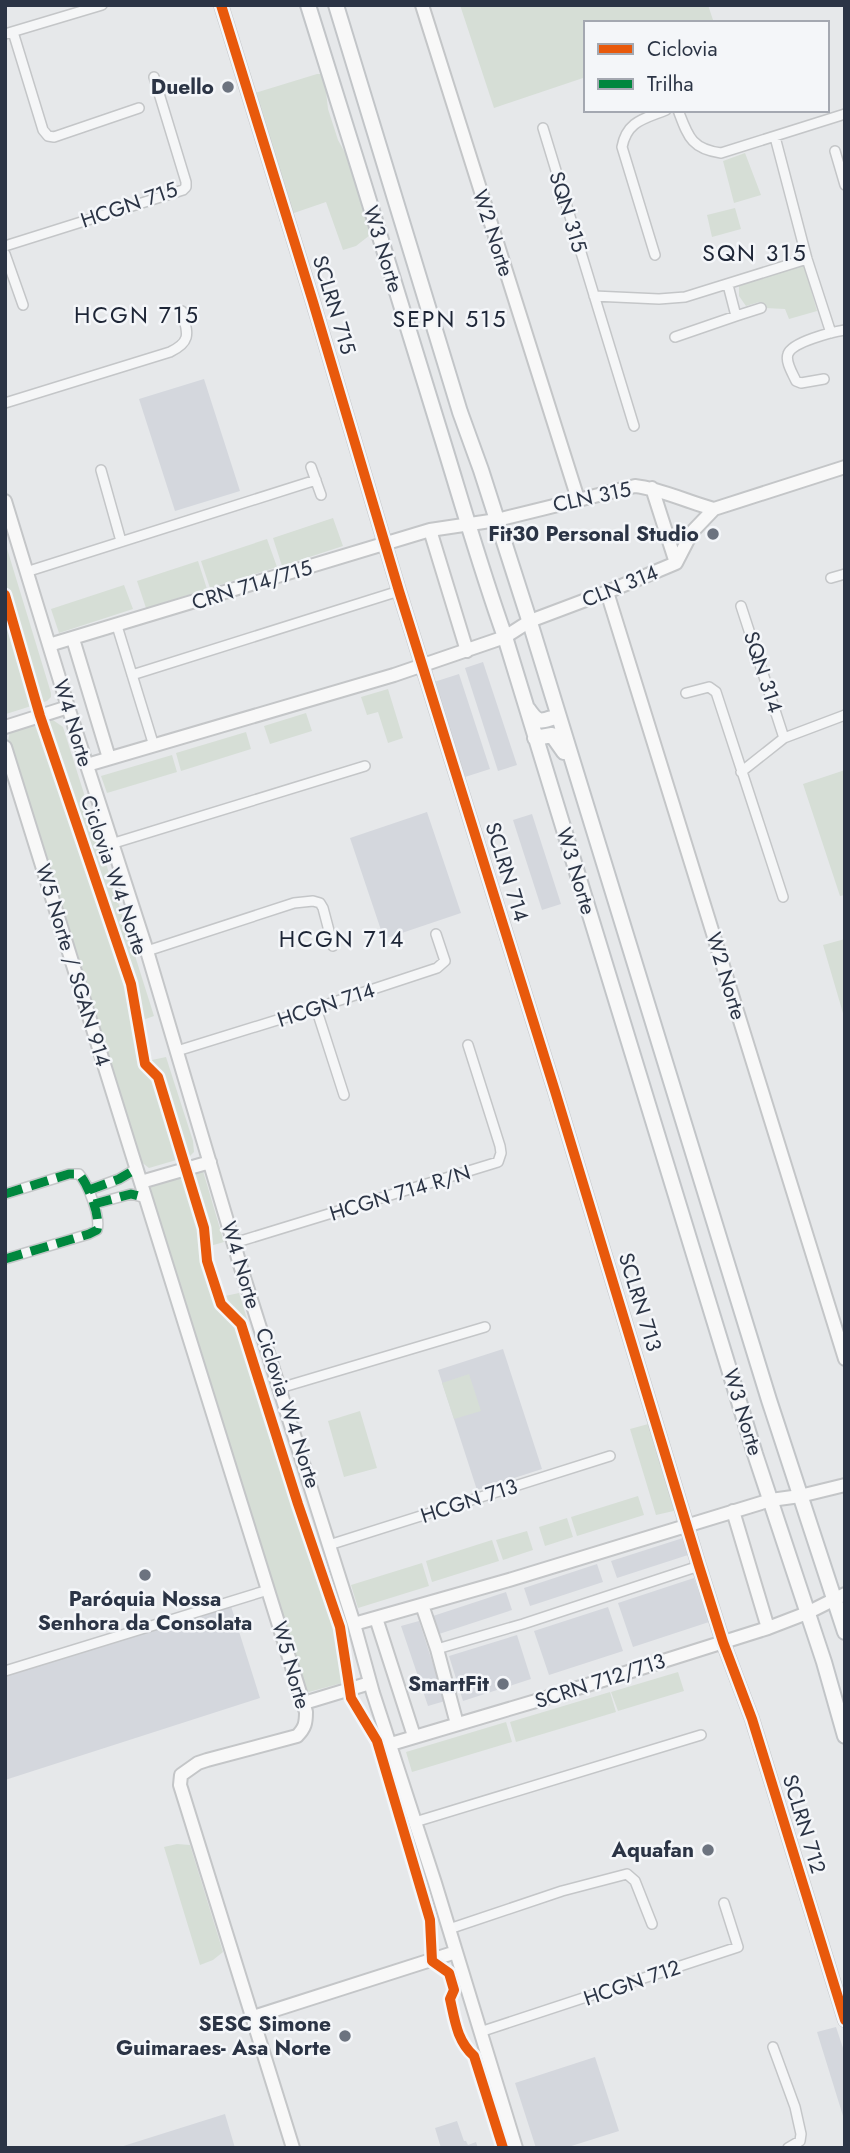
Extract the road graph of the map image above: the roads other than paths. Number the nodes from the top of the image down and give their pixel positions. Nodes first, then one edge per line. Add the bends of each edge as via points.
1 (102, 5) edge
2 (221, 5) edge
3 (308, 5) edge
4 (336, 5) edge
5 (422, 5) edge
6 (9, 33) edge
7 (154, 77) dead end
8 (139, 108) dead end
9 (662, 112) edge
10 (679, 112) edge
11 (845, 114) edge
12 (543, 128) dead end
13 (775, 137) junction
14 (835, 151) dead end
15 (845, 185) edge
16 (5, 246) edge
17 (5, 254) edge
18 (655, 255) dead end
19 (807, 259) junction
20 (728, 285) junction
21 (594, 296) junction
22 (23, 305) dead end
23 (761, 308) dead end
24 (182, 311) dead end
25 (736, 316) junction
26 (845, 330) edge
27 (831, 333) junction
28 (675, 337) dead end
29 (824, 379) dead end
30 (424, 387) junction
31 (5, 403) edge
32 (460, 412) junction
33 (634, 426) dead end
34 (441, 435) junction
35 (311, 467) dead end
36 (845, 467) edge
37 (101, 470) dead end
38 (481, 470) junction
39 (316, 480) junction
40 (652, 488) junction
41 (321, 495) dead end
42 (578, 499) junction
43 (5, 501) edge
44 (714, 509) junction
45 (497, 520) junction
46 (468, 523) junction
47 (430, 530) junction
48 (121, 541) junction
49 (386, 543) junction
50 (676, 563) junction
51 (26, 572) junction
52 (845, 574) edge
53 (831, 578) dead end
54 (398, 591) junction
55 (607, 592) junction
56 (741, 606) dead end
57 (530, 621) junction
58 (117, 626) junction
59 (505, 637) junction
60 (73, 639) junction
61 (49, 646) junction
62 (467, 651) junction
63 (423, 665) junction
64 (132, 675) junction
65 (686, 693) dead end
66 (523, 702) junction
67 (68, 707) junction
68 (558, 716) junction
69 (842, 717) edge
70 (5, 727) edge
71 (535, 738) junction
72 (784, 738) junction
73 (153, 746) junction
74 (5, 747) edge
75 (109, 758) junction
76 (87, 765) junction
77 (365, 766) dead end
78 (741, 772) junction
79 (576, 775) junction
80 (111, 844) junction
81 (783, 897) dead end
82 (436, 934) dead end
83 (334, 946) dead end
84 (147, 951) junction
85 (316, 1009) junction
86 (468, 1045) dead end
87 (177, 1051) junction
88 (555, 1091) joint
89 (344, 1095) dead end
90 (210, 1162) junction
91 (136, 1169) junction
92 (119, 1179) junction
93 (141, 1182) junction
94 (89, 1190) junction
95 (5, 1194) edge
96 (125, 1196) junction
97 (146, 1198) junction
98 (94, 1204) junction
99 (234, 1243) junction
100 (5, 1259) edge
101 (485, 1327) dead end
102 (845, 1359) edge
103 (731, 1374) junction
104 (280, 1388) junction
105 (761, 1408) junction
106 (610, 1456) dead end
107 (845, 1485) edge
108 (800, 1496) junction
109 (771, 1500) junction
110 (733, 1511) junction
111 (687, 1524) junction
112 (329, 1545) junction
113 (699, 1566) junction
114 (268, 1590) junction
115 (839, 1596) edge
116 (422, 1605) junction
117 (807, 1613) junction
118 (376, 1618) junction
119 (354, 1624) junction
120 (768, 1628) junction
121 (845, 1632) edge
122 (723, 1642) junction
123 (437, 1649) junction
124 (5, 1671) edge
125 (370, 1683) junction
126 (304, 1703) junction
127 (842, 1720) edge
128 (457, 1724) junction
129 (701, 1735) dead end
130 (414, 1736) junction
131 (845, 1736) edge
132 (391, 1744) junction
133 (415, 1822) junction
134 (724, 1903) dead end
135 (652, 1924) dead end
136 (449, 1929) junction
137 (456, 1952) junction
138 (253, 2017) junction
139 (845, 2020) edge
140 (480, 2032) junction
141 (773, 2047) dead end
142 (293, 2148) edge
143 (516, 2148) edge
144 (788, 2148) edge

1 - 6 street
2 - 49 street, SCLRN 715
3 - 30 main road, W3 Norte
4 - 32 main road, W3 Norte
5 - 42 street, W2 Norte
6 - 8 street via 48,136
7 - 16 street, HCGN 715 via 186,187
9 - 18 street via 637,122 625,134 622,147
10 - 13 street via 693,144 707,151 721,153
11 - 13 street
12 - 21 street, SQN 315
13 - 19 street
14 - 15 street
17 - 22 street
19 - 20 street
19 - 27 street
20 - 21 street via 685,297
20 - 25 street
21 - 33 street, SQN 315
23 - 25 street
24 - 31 street via 187,334 181,347
25 - 28 street
26 - 27 street
27 - 29 street via 788,352 796,381
30 - 32 main road via 439,415
30 - 34 main road, W3 Norte
32 - 38 main road, W3 Norte
34 - 38 main road via 461,433
34 - 46 main road, W3 Norte
35 - 39 street
36 - 44 street
37 - 48 street
38 - 45 main road, W3 Norte
39 - 41 street
39 - 48 street
40 - 42 street, CLN 315 via 635,486
40 - 44 street, CLN 315
40 - 50 street
42 - 45 street, CLN 315
43 - 51 street, W4 Norte
44 - 50 street, CLN 314 via 698,524
45 - 46 street, CLN 315
45 - 57 main road, W3 Norte
46 - 47 street, CRN 714/715
46 - 59 main road, W3 Norte
47 - 49 street, CRN 714/715
47 - 62 street
48 - 51 street
49 - 54 street
49 - 58 street, CRN 714/715
50 - 55 street, CLN 314
51 - 61 street, W4 Norte
52 - 53 street
54 - 63 street
54 - 64 street
55 - 57 street, CLN 314
55 - 102 street, W2 Norte
56 - 72 street, SQN 314
57 - 59 street, CLN 314
57 - 68 main road, W3 Norte
58 - 60 street, CRN 714/715
58 - 64 street
59 - 62 street
59 - 66 main road, W3 Norte
60 - 61 street, CRN 714/715
60 - 75 street
61 - 67 street, W4 Norte
62 - 63 street
63 - 73 street
63 - 88 street, SCLRN 714
64 - 73 street
65 - 78 street via 709,687 716,692
66 - 68 main road via 535,720
66 - 71 main road, W3 Norte
67 - 70 street
67 - 76 street, W4 Norte
68 - 79 main road, W3 Norte
69 - 72 street, SQN 314
71 - 79 main road via 552,735
71 - 103 main road, W3 Norte
72 - 78 street, SQN 314
73 - 75 street
74 - 91 street, W5 Norte / SGAN 914
75 - 76 street
76 - 80 street, W4 Norte
77 - 80 street
78 - 81 street
79 - 105 main road, W3 Norte
80 - 84 street, W4 Norte
82 - 85 street, HCGN 714 via 445,961 437,968
83 - 84 street via 323,908 313,901 294,903
84 - 87 street, W4 Norte
85 - 87 street, HCGN 714
85 - 89 street
86 - 99 street, HCGN 714 R/N via 500,1146 498,1162
87 - 90 street, W4 Norte
88 - 111 street, SCLRN 713
90 - 93 street
90 - 99 street, W4 Norte
91 - 92 street
91 - 93 street, W5 Norte / SGAN 914
92 - 94 street
92 - 96 street
93 - 97 street, W5 Norte
94 - 95 street via 76,1173
94 - 98 street
96 - 97 street
96 - 98 street
97 - 114 street, W5 Norte
98 - 100 street via 99,1227 94,1233
99 - 104 street, W4 Norte
101 - 104 street
103 - 105 main road via 748,1410
103 - 109 main road, W3 Norte
104 - 112 street, W4 Norte
105 - 108 main road, W3 Norte
106 - 112 street, HCGN 713
107 - 108 street
108 - 109 street
108 - 115 main road, W3 Norte
109 - 110 street
109 - 117 main road, W3 Norte
110 - 111 street
110 - 120 street
111 - 113 street, SCLRN 713
111 - 116 street
112 - 119 street, W4 Norte
113 - 122 street, SCLRN 712
113 - 123 street
114 - 124 street
114 - 126 street, W5 Norte
115 - 117 street, SCRN 712/713
115 - 121 main road, W3 Norte
116 - 118 street
116 - 123 street
117 - 120 street, SCRN 712/713
117 - 127 main road, W3 Norte
118 - 119 street
118 - 130 street
119 - 125 street, W4 Norte
120 - 122 street, SCRN 712/713
122 - 128 street, SCRN 712/713
122 - 139 street, SCLRN 712 via 752,1719
123 - 128 street
125 - 126 street
125 - 132 street, W4 Norte
126 - 138 street, W5 Norte via 306,1723 297,1736 198,1763 181,1775 195,1835
127 - 131 main road, W3 Norte
128 - 130 street, SCRN 712/713
129 - 133 street
130 - 132 street, SCRN 712/713
132 - 133 street, W4 Norte
133 - 136 street, W4 Norte
134 - 140 street, HCGN 712 via 738,1947
135 - 136 street via 635,1881 627,1874
136 - 137 street, W4 Norte
137 - 138 street
137 - 140 street, W4 Norte
138 - 142 street, W5 Norte
140 - 143 street, W4 Norte
141 - 144 street via 799,2124 800,2141

